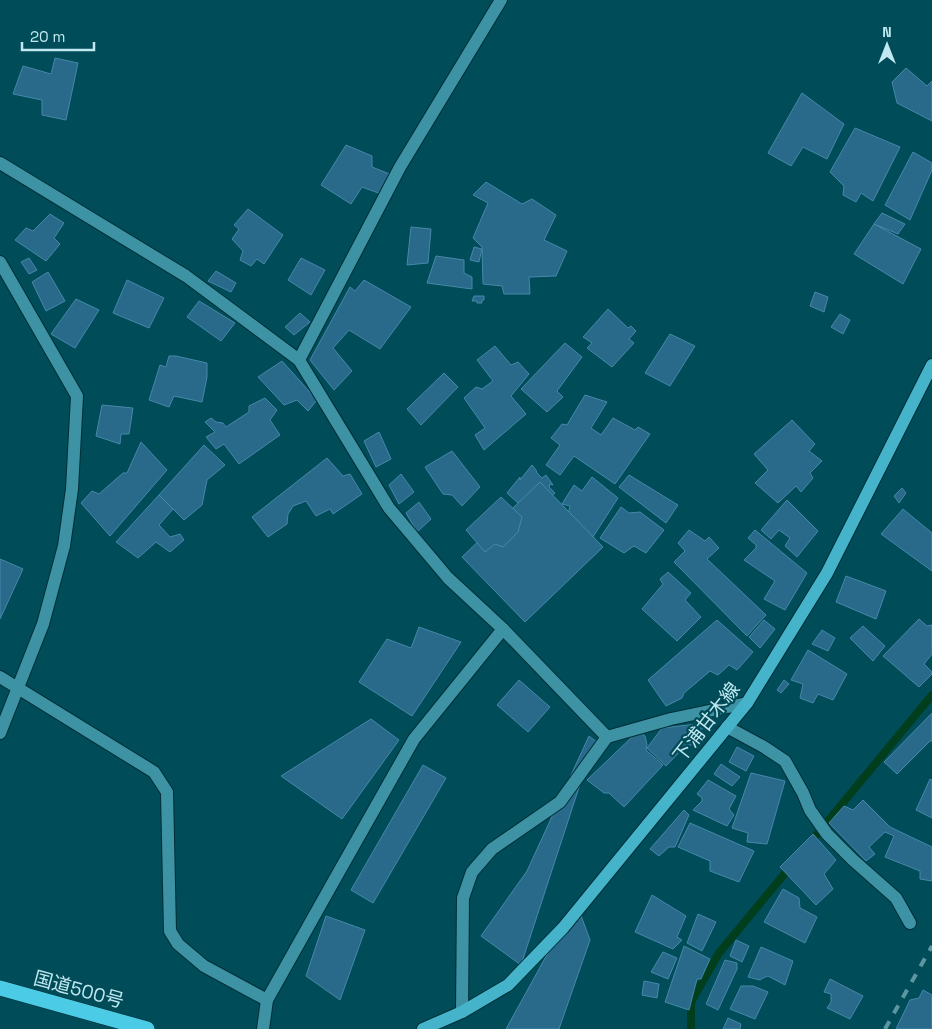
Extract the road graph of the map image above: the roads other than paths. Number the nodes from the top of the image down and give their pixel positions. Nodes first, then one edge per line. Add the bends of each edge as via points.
1 (501, 0) edge
2 (0, 163) edge
3 (0, 262) edge
4 (299, 360) junction
5 (932, 365) edge
6 (503, 628) junction
7 (0, 677) edge
8 (18, 689) junction
9 (747, 703) junction
10 (727, 727) junction
11 (0, 733) edge
12 (607, 736) junction
13 (910, 923) dead end
14 (0, 988) edge
15 (267, 1000) junction
16 (462, 1012) junction
17 (147, 1029) edge
18 (264, 1029) edge
19 (423, 1029) edge

1 - 4 street via 400,167
2 - 4 street via 186,276
3 - 8 street via 77,396 72,489 64,546 43,624
4 - 6 street via 389,508 448,578
5 - 9 main road, 下浦甘木線 via 827,573
6 - 12 street
6 - 15 street via 414,738
7 - 8 street
8 - 11 street
8 - 15 street via 154,772 167,792 170,931 178,944 204,966
9 - 10 main road, 下浦甘木線
9 - 12 street
10 - 13 street via 785,761 810,810 827,834 896,898
10 - 16 main road, 下浦甘木線 via 562,928 508,985
12 - 16 street via 560,802 492,849 472,872 463,898
14 - 17 highway, 国道500号
15 - 18 street
16 - 19 main road, 下浦甘木線

